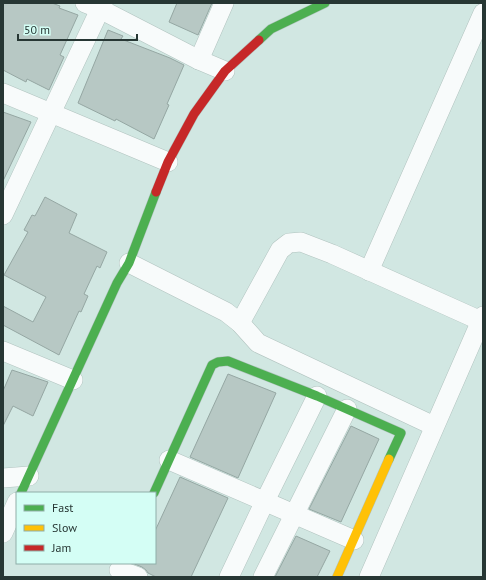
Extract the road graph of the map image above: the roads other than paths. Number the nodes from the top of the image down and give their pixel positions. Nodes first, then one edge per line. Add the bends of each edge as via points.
1 (224, 3) edge
2 (325, 3) edge
3 (471, 3) edge
4 (96, 5) edge
5 (483, 5) edge
6 (483, 13) edge
7 (200, 60) junction
8 (226, 71) junction
9 (3, 93) edge
10 (50, 113) junction
11 (168, 162) junction
12 (3, 215) edge
13 (128, 263) junction
14 (370, 271) junction
15 (482, 318) edge
16 (240, 323) junction
17 (3, 351) edge
18 (73, 380) junction
19 (342, 382) junction
20 (331, 402) junction
21 (434, 426) junction
22 (169, 460) junction
23 (29, 476) junction
24 (3, 478) edge
25 (21, 492) edge
26 (154, 492) edge
27 (265, 501) junction
28 (16, 504) edge
29 (294, 514) junction
30 (3, 533) edge
31 (354, 540) junction
32 (119, 570) edge
33 (138, 577) edge
34 (229, 577) edge
35 (263, 577) edge
36 (337, 577) edge
37 (369, 577) edge

1 - 7 street
2 - 8 street via 271,29
3 - 5 street
4 - 7 street
4 - 10 street
6 - 14 street
7 - 8 street
8 - 11 street via 194,114
9 - 10 street
10 - 11 street
10 - 12 street
11 - 13 street
13 - 16 street via 226,312
13 - 18 street
14 - 15 street
14 - 16 street via 301,242 289,243 280,250
15 - 21 street
16 - 19 street via 258,343
17 - 18 street
18 - 23 street
19 - 20 street
19 - 21 street
20 - 22 street via 228,361 218,362 212,366
20 - 27 street
20 - 29 street
20 - 31 street via 401,433
21 - 37 street
22 - 26 street
22 - 27 street
23 - 24 street
23 - 25 street
27 - 29 street
27 - 34 street
28 - 30 street
29 - 31 street
29 - 35 street
31 - 36 street
32 - 33 street

